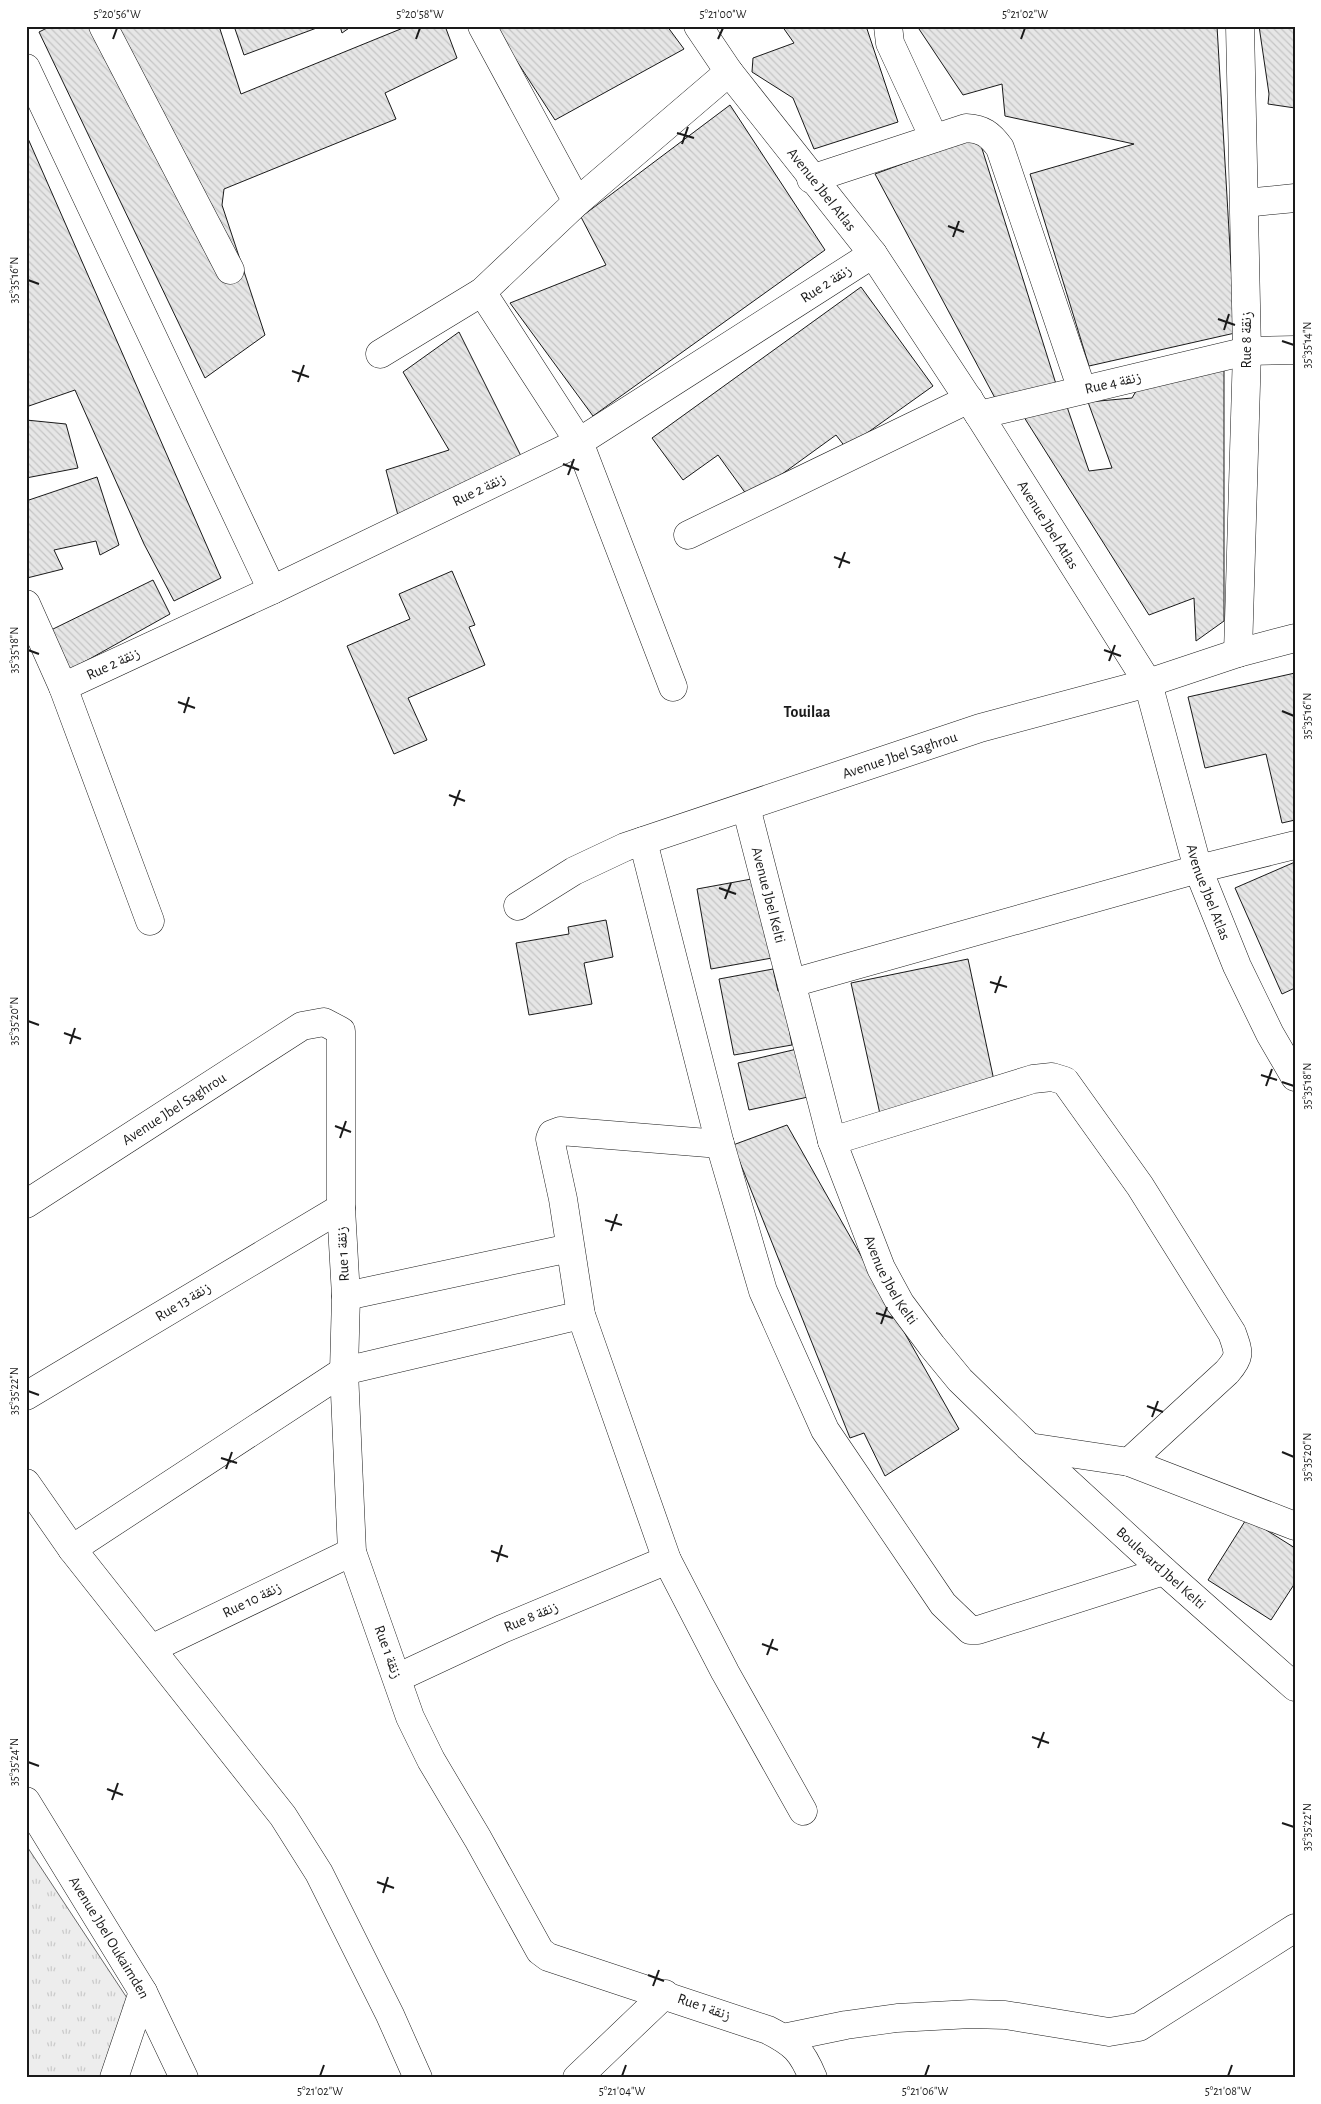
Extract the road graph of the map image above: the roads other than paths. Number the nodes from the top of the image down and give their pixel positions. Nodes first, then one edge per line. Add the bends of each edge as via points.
1 (102, 26) edge
2 (482, 26) edge
3 (698, 26) edge
4 (888, 26) edge
5 (1240, 26) edge
6 (26, 68) edge
7 (728, 72) junction
8 (934, 138) junction
9 (812, 179) junction
10 (1295, 198) edge
11 (577, 202) junction
12 (1245, 203) junction
13 (873, 254) junction
14 (230, 270) dead end
15 (482, 292) junction
16 (1295, 350) edge
17 (1247, 352) junction
18 (380, 354) dead end
19 (1082, 390) junction
20 (974, 407) junction
21 (579, 442) junction
22 (688, 535) dead end
23 (272, 590) junction
24 (26, 604) edge
25 (1295, 638) edge
26 (1238, 653) junction
27 (1148, 684) junction
28 (63, 687) junction
29 (673, 687) dead end
30 (746, 807) junction
31 (643, 840) junction
32 (1295, 845) edge
33 (1198, 869) junction
34 (518, 906) dead end
35 (150, 922) dead end
36 (792, 983) junction
37 (324, 1022) joint
38 (1295, 1077) edge
39 (832, 1141) junction
40 (720, 1144) junction
41 (28, 1198) edge
42 (341, 1208) junction
43 (570, 1248) junction
44 (346, 1296) junction
45 (581, 1315) junction
46 (344, 1371) junction
47 (26, 1396) edge
48 (1029, 1447) junction
49 (1128, 1462) junction
50 (26, 1483) edge
51 (1295, 1526) edge
52 (72, 1549) junction
53 (352, 1552) junction
54 (668, 1560) junction
55 (1164, 1571) junction
56 (152, 1648) junction
57 (397, 1678) junction
58 (1295, 1687) edge
59 (26, 1802) edge
60 (803, 1811) dead end
61 (1295, 1928) edge
62 (142, 1992) junction
63 (665, 1994) junction
64 (783, 2038) junction
65 (114, 2078) edge
66 (184, 2078) edge
67 (418, 2078) edge
68 (576, 2078) edge
69 (813, 2078) edge

1 - 14 street via 140,93
2 - 11 street
3 - 7 street, Avenue Jbel Atlas
4 - 8 street via 890,43
5 - 12 street, Rue 8 زنقة
6 - 23 street
7 - 9 street, Avenue Jbel Atlas
7 - 11 street
8 - 9 street
8 - 19 street via 973,128 991,135 1000,148
9 - 13 street, Avenue Jbel Atlas
10 - 12 street
11 - 15 street
12 - 17 street, Rue 8 زنقة
13 - 20 street, Avenue Jbel Atlas
13 - 21 street, Rue 2 زنقة
15 - 18 street
15 - 21 street
16 - 17 street, Rue 4 زنقة
17 - 19 street, Rue 4 زنقة
17 - 26 street, Rue 8 زنقة
19 - 20 street, Rue 4 زنقة
20 - 22 street, Rue 4 زنقة
20 - 27 street, Avenue Jbel Atlas
21 - 23 street, Rue 2 زنقة
21 - 29 street
23 - 28 street, Rue 2 زنقة
24 - 28 street
25 - 26 street, Avenue Jbel Saghrou
26 - 27 street, Avenue Jbel Saghrou
27 - 30 street, Avenue Jbel Saghrou via 980,728
27 - 33 street, Avenue Jbel Atlas
28 - 35 street
30 - 31 street, Avenue Jbel Saghrou
30 - 36 street, Avenue Jbel Kelti
31 - 34 street, Avenue Jbel Saghrou via 574,871
31 - 40 street
32 - 33 street
33 - 36 street
33 - 38 street, Avenue Jbel Atlas via 1237,966
36 - 39 street, Avenue Jbel Kelti
37 - 41 street, Avenue Jbel Saghrou via 302,1026
37 - 42 street, Rue 1 زنقة via 341,1031
39 - 48 street, Avenue Jbel Kelti via 880,1268 900,1303 960,1380
39 - 49 street via 1033,1080 1052,1077 1065,1081 1140,1186 1232,1333 1238,1351 1227,1372
40 - 43 street via 560,1131 552,1134 550,1139
40 - 55 street via 763,1291 825,1430 943,1604 958,1620 970,1630 995,1626
42 - 44 street, Rue 1 زنقة
42 - 47 street, Rue 13 زنقة
43 - 44 street
43 - 45 street
44 - 46 street, Rue 1 زنقة
45 - 46 street
45 - 54 street
46 - 52 street
46 - 53 street, Rue 1 زنقة
48 - 49 street
48 - 55 street, Boulevard Jbel Kelti
49 - 51 street
50 - 52 street
52 - 56 street
53 - 56 street, Rue 10 زنقة
53 - 57 street, Rue 1 زنقة
54 - 57 street, Rue 8 زنقة via 502,1629
54 - 60 street via 725,1672
55 - 58 street, Boulevard Jbel Kelti
56 - 67 street via 283,1816 319,1872
57 - 63 street, Rue 1 زنقة via 410,1717 431,1760 540,1951 548,1957
59 - 62 street, Avenue Jbel Oukaimden
61 - 64 street via 1139,2027 1108,2032 1005,2015 971,2014 888,2019
62 - 65 street
62 - 66 street, Avenue Jbel Oukaimden
63 - 64 street, Rue 1 زنقة
63 - 68 street
64 - 69 street, Rue 1 زنقة via 801,2052

